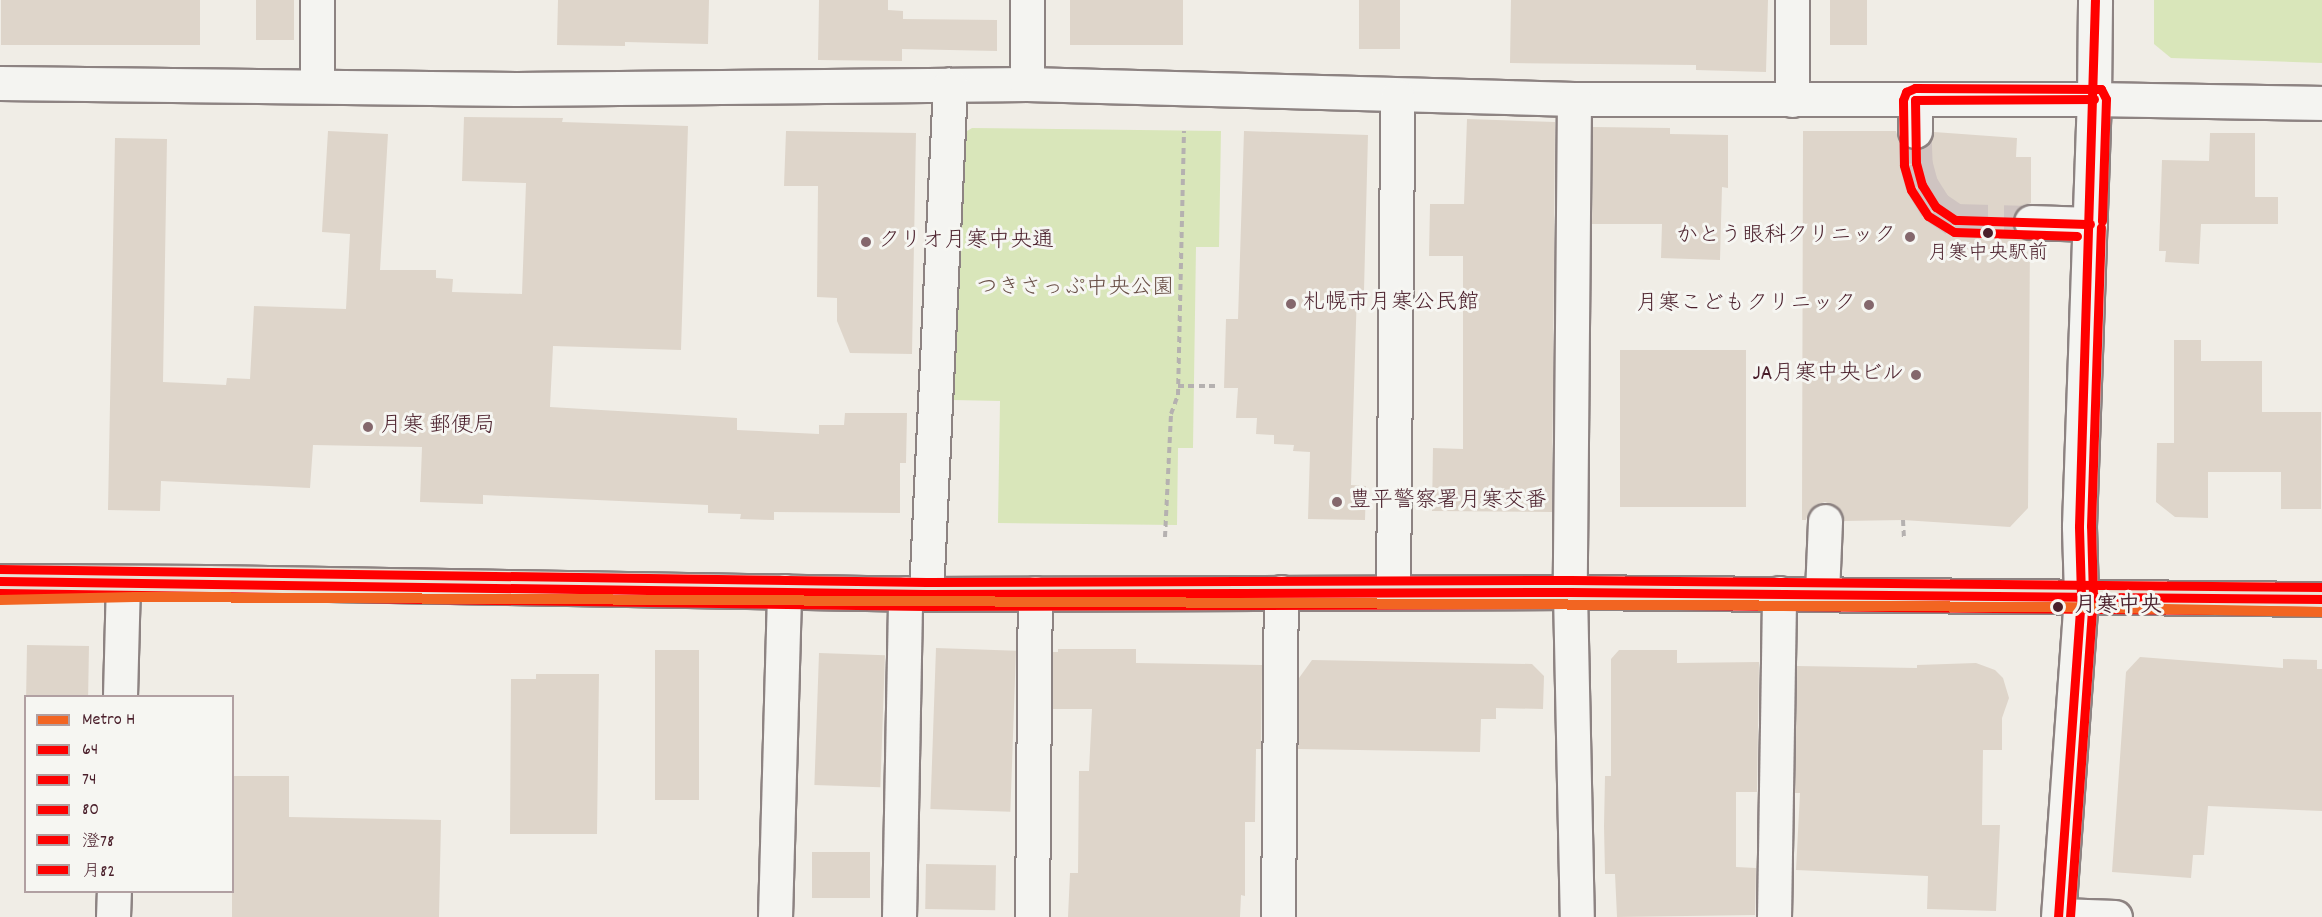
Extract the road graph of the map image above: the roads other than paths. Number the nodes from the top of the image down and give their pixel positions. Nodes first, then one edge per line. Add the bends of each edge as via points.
1 (317, 0) edge
2 (1027, 0) edge
3 (1792, 0) edge
4 (2095, 0) edge
5 (0, 83) edge
6 (1027, 84) junction
7 (950, 85) junction
8 (317, 86) junction
9 (1397, 96) junction
10 (1574, 99) junction
11 (2094, 99) junction
12 (1792, 100) junction
13 (2322, 103) edge
14 (2031, 222) tunnel mouth
15 (2090, 224) junction
16 (1825, 521) dead end
17 (0, 581) edge
18 (123, 583) junction
19 (784, 591) junction
20 (1281, 592) junction
21 (1393, 592) junction
22 (1570, 592) junction
23 (1035, 593) junction
24 (1779, 593) junction
25 (1822, 593) junction
26 (916, 594) junction
27 (2081, 595) junction
28 (2322, 599) edge
29 (120, 695) edge
30 (114, 893) edge
31 (2059, 916) edge
32 (113, 917) edge
33 (775, 917) edge
34 (899, 917) edge
35 (1032, 917) edge
36 (1278, 917) edge
37 (1577, 917) edge
38 (1774, 917) edge
39 (2115, 917) edge

1 - 8 street
2 - 6 street
3 - 12 street
4 - 11 street
5 - 8 street
6 - 7 street
6 - 9 street
7 - 8 street via 516,89
7 - 26 street
9 - 10 street
9 - 21 street
10 - 12 street
10 - 22 street
11 - 12 street via 1915,115
11 - 13 street
11 - 15 street
14 - 15 street
15 - 27 street via 2079,526
16 - 25 street
17 - 18 highway
18 - 19 highway
18 - 29 street
19 - 26 highway
19 - 33 street
20 - 21 highway
20 - 23 highway
20 - 36 street
21 - 22 highway
22 - 24 highway
22 - 37 street
23 - 26 highway
23 - 35 street
24 - 25 highway
24 - 38 street
25 - 27 highway
26 - 34 street
27 - 28 highway
27 - 31 street
30 - 32 street
31 - 39 street

